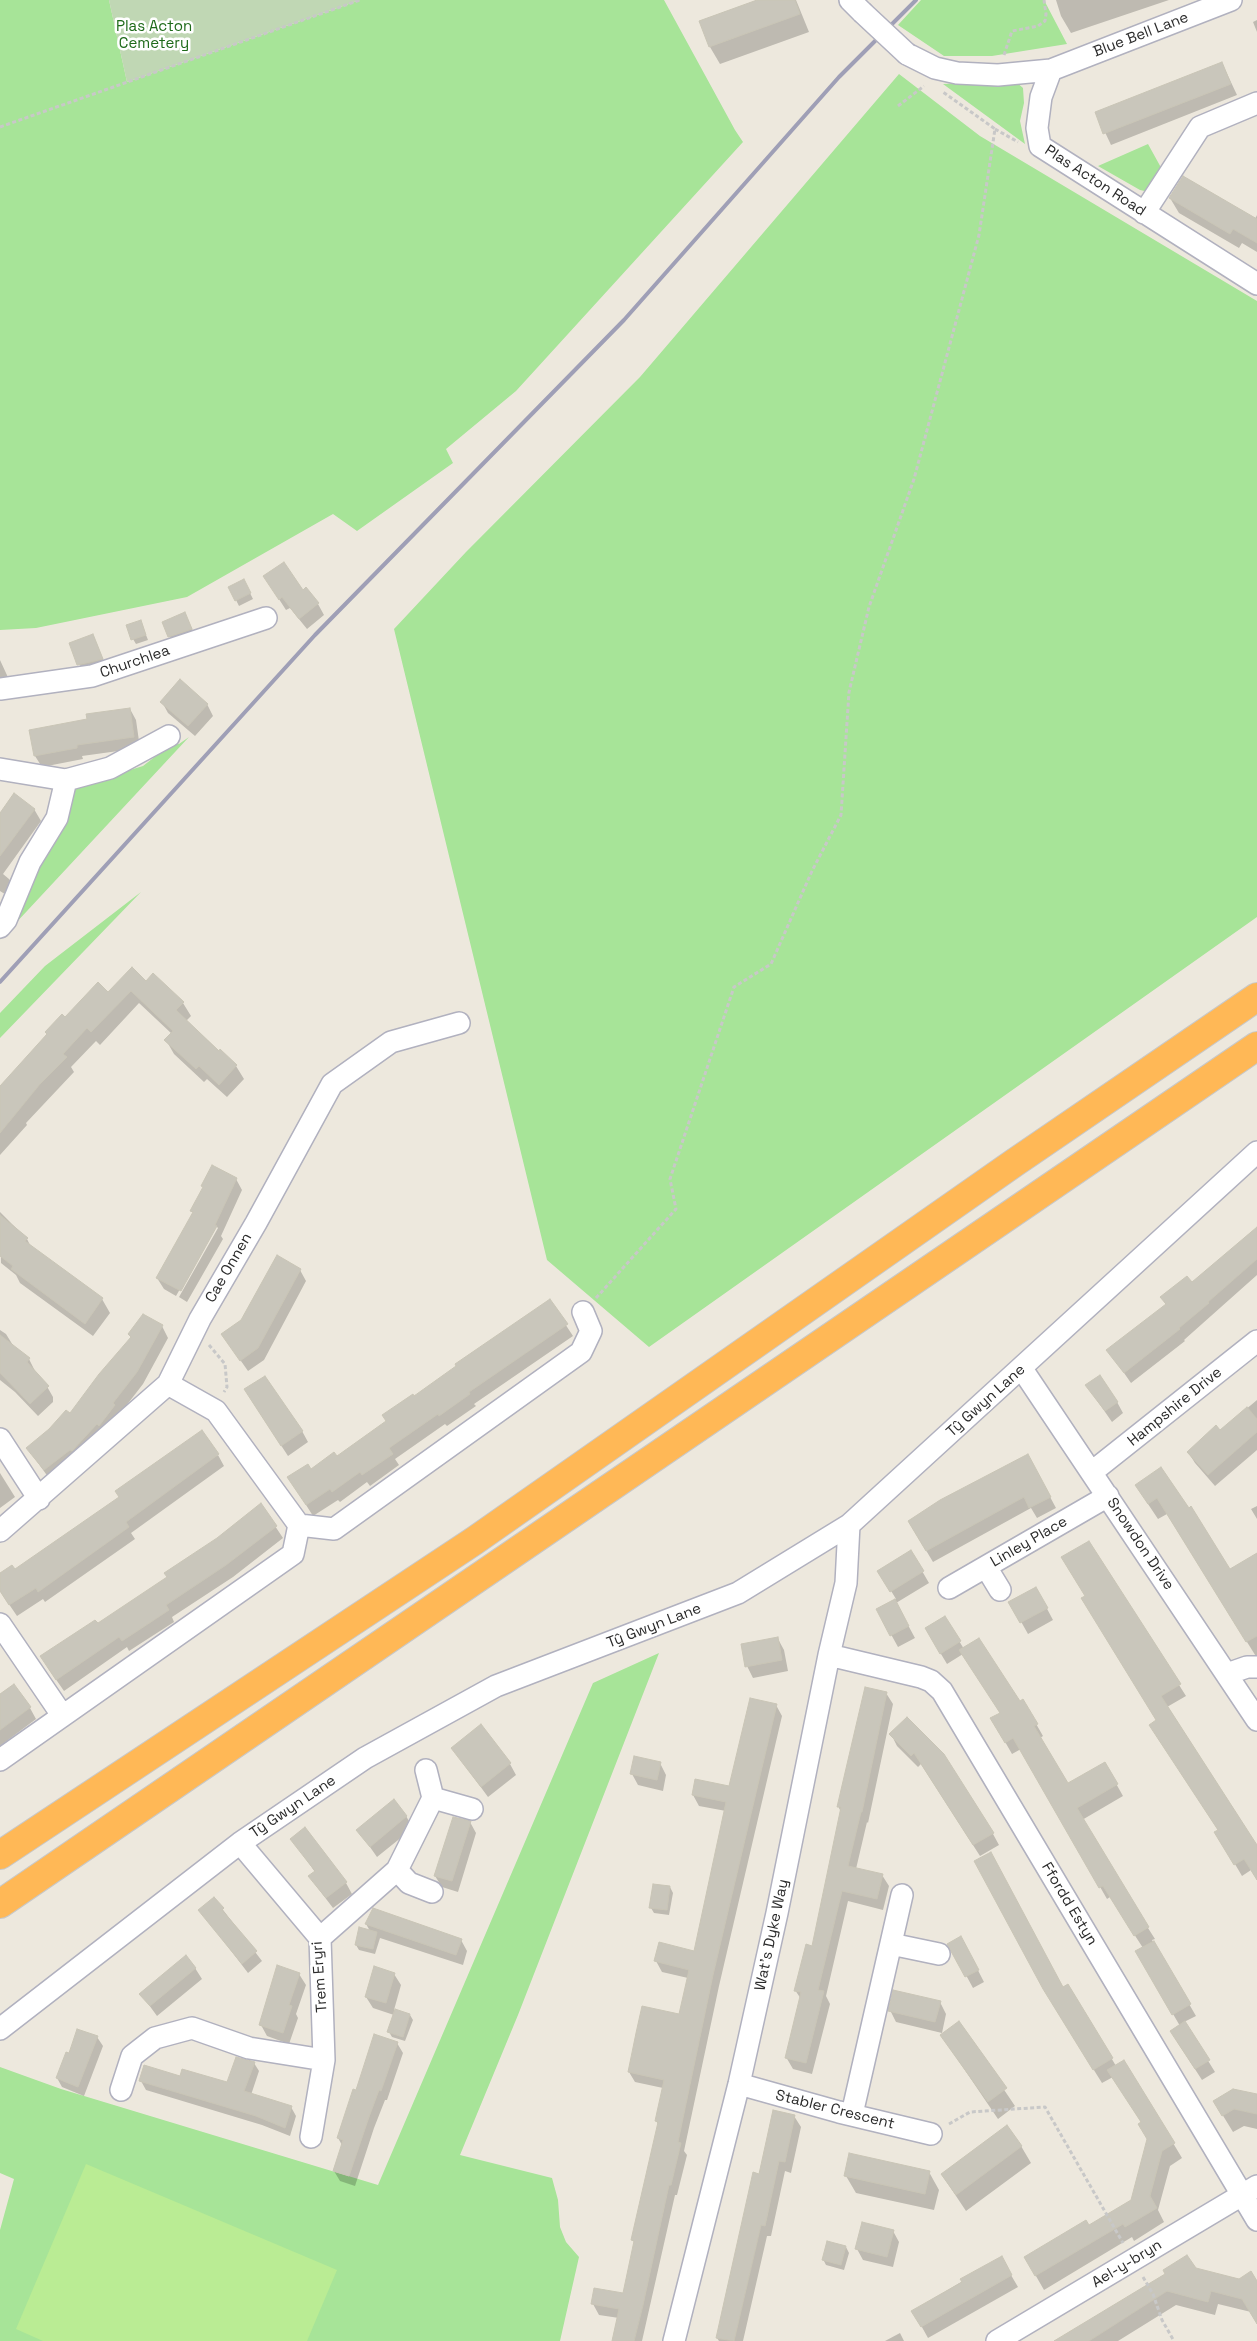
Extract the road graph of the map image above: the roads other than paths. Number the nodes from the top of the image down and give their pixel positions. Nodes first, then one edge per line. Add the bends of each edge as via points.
1 (1231, 0) edge
2 (856, 6) edge
3 (1051, 70) junction
4 (1257, 103) edge
5 (1144, 213) junction
6 (1257, 284) edge
7 (266, 618) dead end
8 (0, 689) edge
9 (169, 736) dead end
10 (0, 769) edge
11 (66, 780) junction
12 (0, 927) edge
13 (1257, 997) edge
14 (459, 1023) dead end
15 (1257, 1046) edge
16 (1257, 1152) edge
17 (588, 1306) road end
18 (1257, 1341) edge
19 (1022, 1369) junction
20 (168, 1384) junction
21 (0, 1439) edge
22 (1092, 1472) junction
23 (1108, 1496) junction
24 (39, 1498) junction
25 (299, 1525) junction
26 (849, 1525) junction
27 (0, 1531) edge
28 (986, 1567) junction
29 (949, 1588) dead end
30 (1000, 1590) dead end
31 (0, 1624) edge
32 (829, 1655) junction
33 (1257, 1667) edge
34 (1227, 1674) junction
35 (62, 1715) junction
36 (1257, 1720) edge
37 (0, 1760) edge
38 (426, 1770) dead end
39 (433, 1798) junction
40 (472, 1810) dead end
41 (240, 1843) junction
42 (0, 1855) edge
43 (397, 1870) junction
44 (432, 1892) dead end
45 (902, 1895) dead end
46 (0, 1904) edge
47 (320, 1938) junction
48 (891, 1944) junction
49 (940, 1954) dead end
50 (0, 2030) edge
51 (324, 2060) junction
52 (739, 2084) junction
53 (121, 2090) dead end
54 (852, 2114) junction
55 (931, 2134) road end
56 (310, 2137) dead end
57 (1249, 2191) edge
58 (1257, 2220) edge
59 (674, 2341) edge
60 (997, 2341) edge

1 - 3 street, Blue Bell Lane
2 - 3 street, bridge via 907,54 934,68 956,73 998,75
3 - 5 street, Plas Acton Road via 1040,105 1037,128 1040,146
4 - 5 street via 1200,127
5 - 6 street, Plas Acton Road
7 - 8 street, Churchlea via 92,676
9 - 11 street via 110,768
10 - 11 street
11 - 12 street via 57,818 30,862 6,920
13 - 42 highway via 474,1541
14 - 20 street, Cae Onnen via 391,1042 332,1084 190,1337
15 - 46 highway
16 - 19 street, Tŷ Gwyn Lane
17 - 25 street via 591,1332 581,1352 334,1529
18 - 22 street, Hampshire Drive
19 - 22 street, Snowdon Drive
19 - 26 street, Tŷ Gwyn Lane
20 - 24 street, Cae Onnen
20 - 25 street via 216,1411
21 - 24 street
22 - 23 street, Snowdon Drive
23 - 28 street, Linley Place
23 - 34 street, Snowdon Drive
24 - 27 street, Cae Onnen
25 - 35 street via 293,1554
26 - 32 street, Wat's Dyke Way via 846,1583
26 - 41 street, Tŷ Gwyn Lane via 738,1594 496,1686 365,1758
28 - 29 street, Linley Place
28 - 30 street
31 - 35 street
32 - 52 street, Wat's Dyke Way
32 - 57 street, Ffordd Estyn via 921,1677 942,1691
33 - 34 street via 1247,1666
34 - 36 street, Snowdon Drive
35 - 37 street
38 - 39 street
39 - 40 street
39 - 43 street
41 - 47 street, Trem Eryri
41 - 50 street, Tŷ Gwyn Lane
43 - 44 street via 409,1883
43 - 47 street
45 - 48 street
47 - 51 street, Trem Eryri
48 - 49 street
48 - 54 street
51 - 53 street via 250,2048 192,2028 155,2038 132,2056
51 - 56 street, Trem Eryri
52 - 54 street, Stabler Crescent
52 - 59 street, Wat's Dyke Way
54 - 55 street, Stabler Crescent
57 - 58 street, Ffordd Estyn
57 - 60 street, Ael-y-bryn

